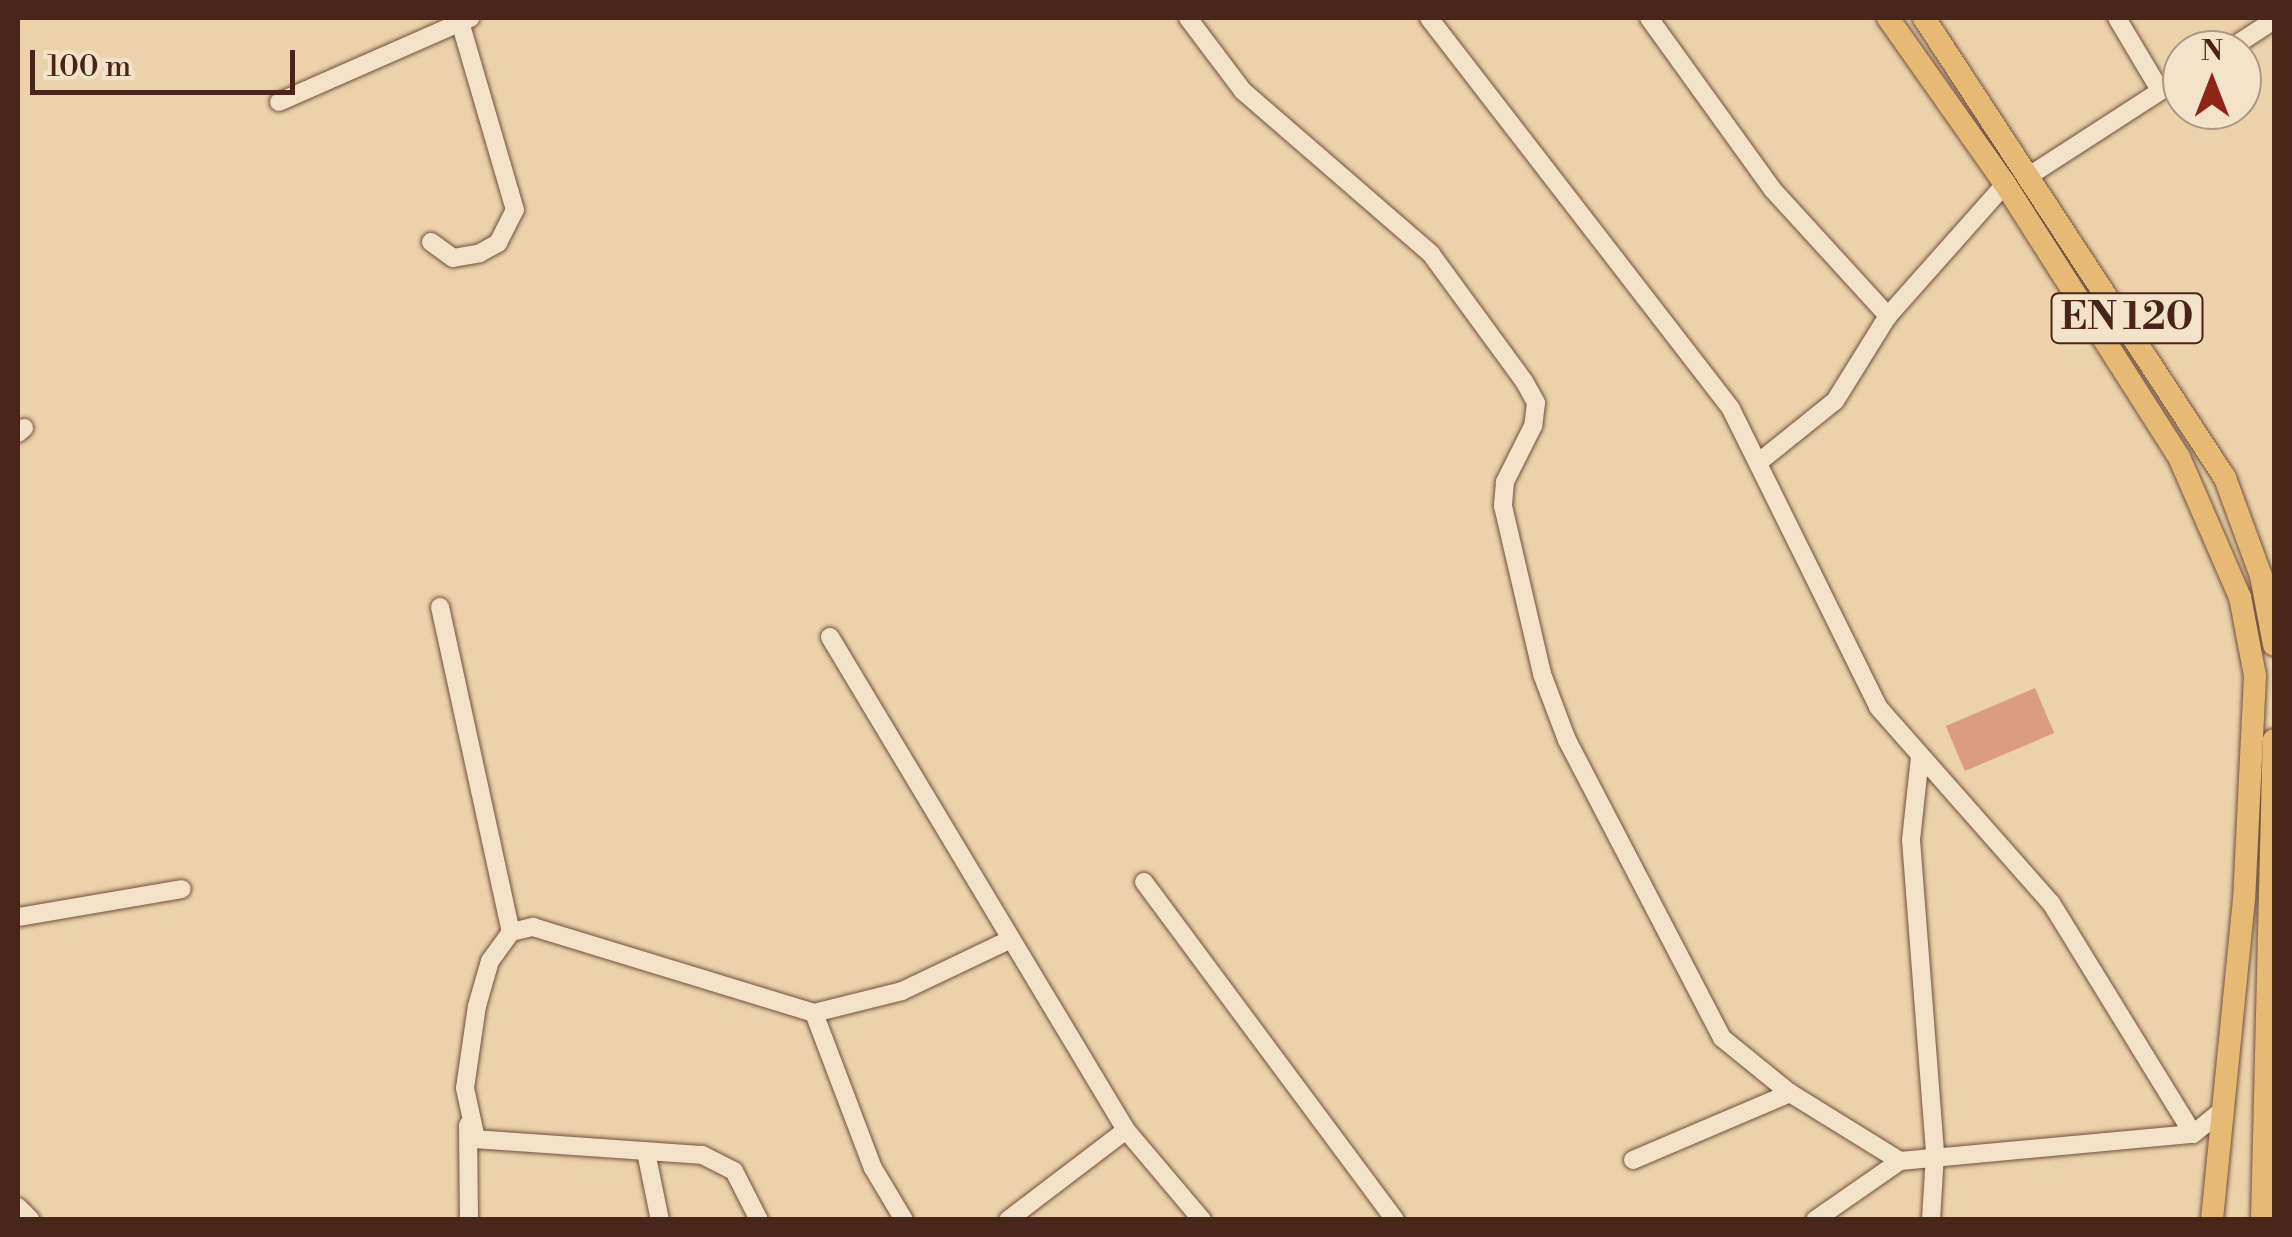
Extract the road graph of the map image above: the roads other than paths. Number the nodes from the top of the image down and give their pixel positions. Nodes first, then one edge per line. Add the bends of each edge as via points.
1 (1429, 18) edge
2 (1649, 18) edge
3 (1888, 18) edge
4 (1924, 18) edge
5 (2117, 18) edge
6 (464, 19) edge
7 (1192, 19) edge
8 (2160, 90) joint
9 (279, 102) dead end
10 (2032, 174) junction
11 (2006, 184) junction
12 (432, 242) dead end
13 (1888, 316) junction
14 (1758, 462) junction
15 (440, 607) dead end
16 (830, 637) dead end
17 (2274, 645) edge
18 (2274, 740) edge
19 (1920, 758) junction
20 (1144, 882) dead end
21 (182, 889) dead end
22 (18, 917) edge
23 (511, 932) junction
24 (1008, 941) junction
25 (2272, 974) edge
26 (814, 1013) junction
27 (1790, 1093) junction
28 (2219, 1112) junction
29 (468, 1118) junction
30 (1126, 1130) junction
31 (2193, 1134) junction
32 (646, 1152) junction
33 (1935, 1154) junction
34 (1633, 1160) dead end
35 (1900, 1161) junction
36 (18, 1207) edge
37 (30, 1220) edge
38 (469, 1220) edge
39 (660, 1220) edge
40 (759, 1220) edge
41 (904, 1220) edge
42 (1008, 1220) edge
43 (1202, 1220) edge
44 (1395, 1220) edge
45 (1815, 1220) edge
46 (1931, 1220) edge
47 (2212, 1220) edge
48 (2262, 1220) edge

1 - 14 street via 1731,408
2 - 13 street via 1773,190
3 - 11 main road, EN 120
4 - 10 main road, EN 120
5 - 8 street
6 - 9 street
6 - 12 street via 515,210 498,243 480,253 453,258
7 - 27 street via 1243,90 1431,254 1524,381 1536,403 1533,426 1505,482 1503,506 1542,674 1567,740 1656,900 1694,996 1722,1038
8 - 10 street
10 - 17 main road, EN 120 via 2225,478 2261,576
11 - 13 street
11 - 28 main road, EN 120 via 2179,457 2240,597 2255,676 2244,898
13 - 14 street via 1835,401
14 - 19 street via 1878,707
15 - 23 street
16 - 24 street
18 - 25 main road
19 - 31 street via 2041,890
19 - 33 street via 1911,840
20 - 44 street
21 - 22 street
23 - 26 street via 533,927
23 - 29 street via 490,961 477,1006
24 - 26 street via 916,986
24 - 30 street
25 - 48 main road
26 - 41 street via 874,1168
27 - 34 street
27 - 35 street
28 - 31 street
28 - 47 main road, EN 120
29 - 32 street via 476,1139
29 - 38 street
30 - 42 street
30 - 43 street
31 - 33 street
32 - 39 street
32 - 40 street via 719,1162 744,1183
33 - 35 street
33 - 46 street
35 - 45 street
36 - 37 street

